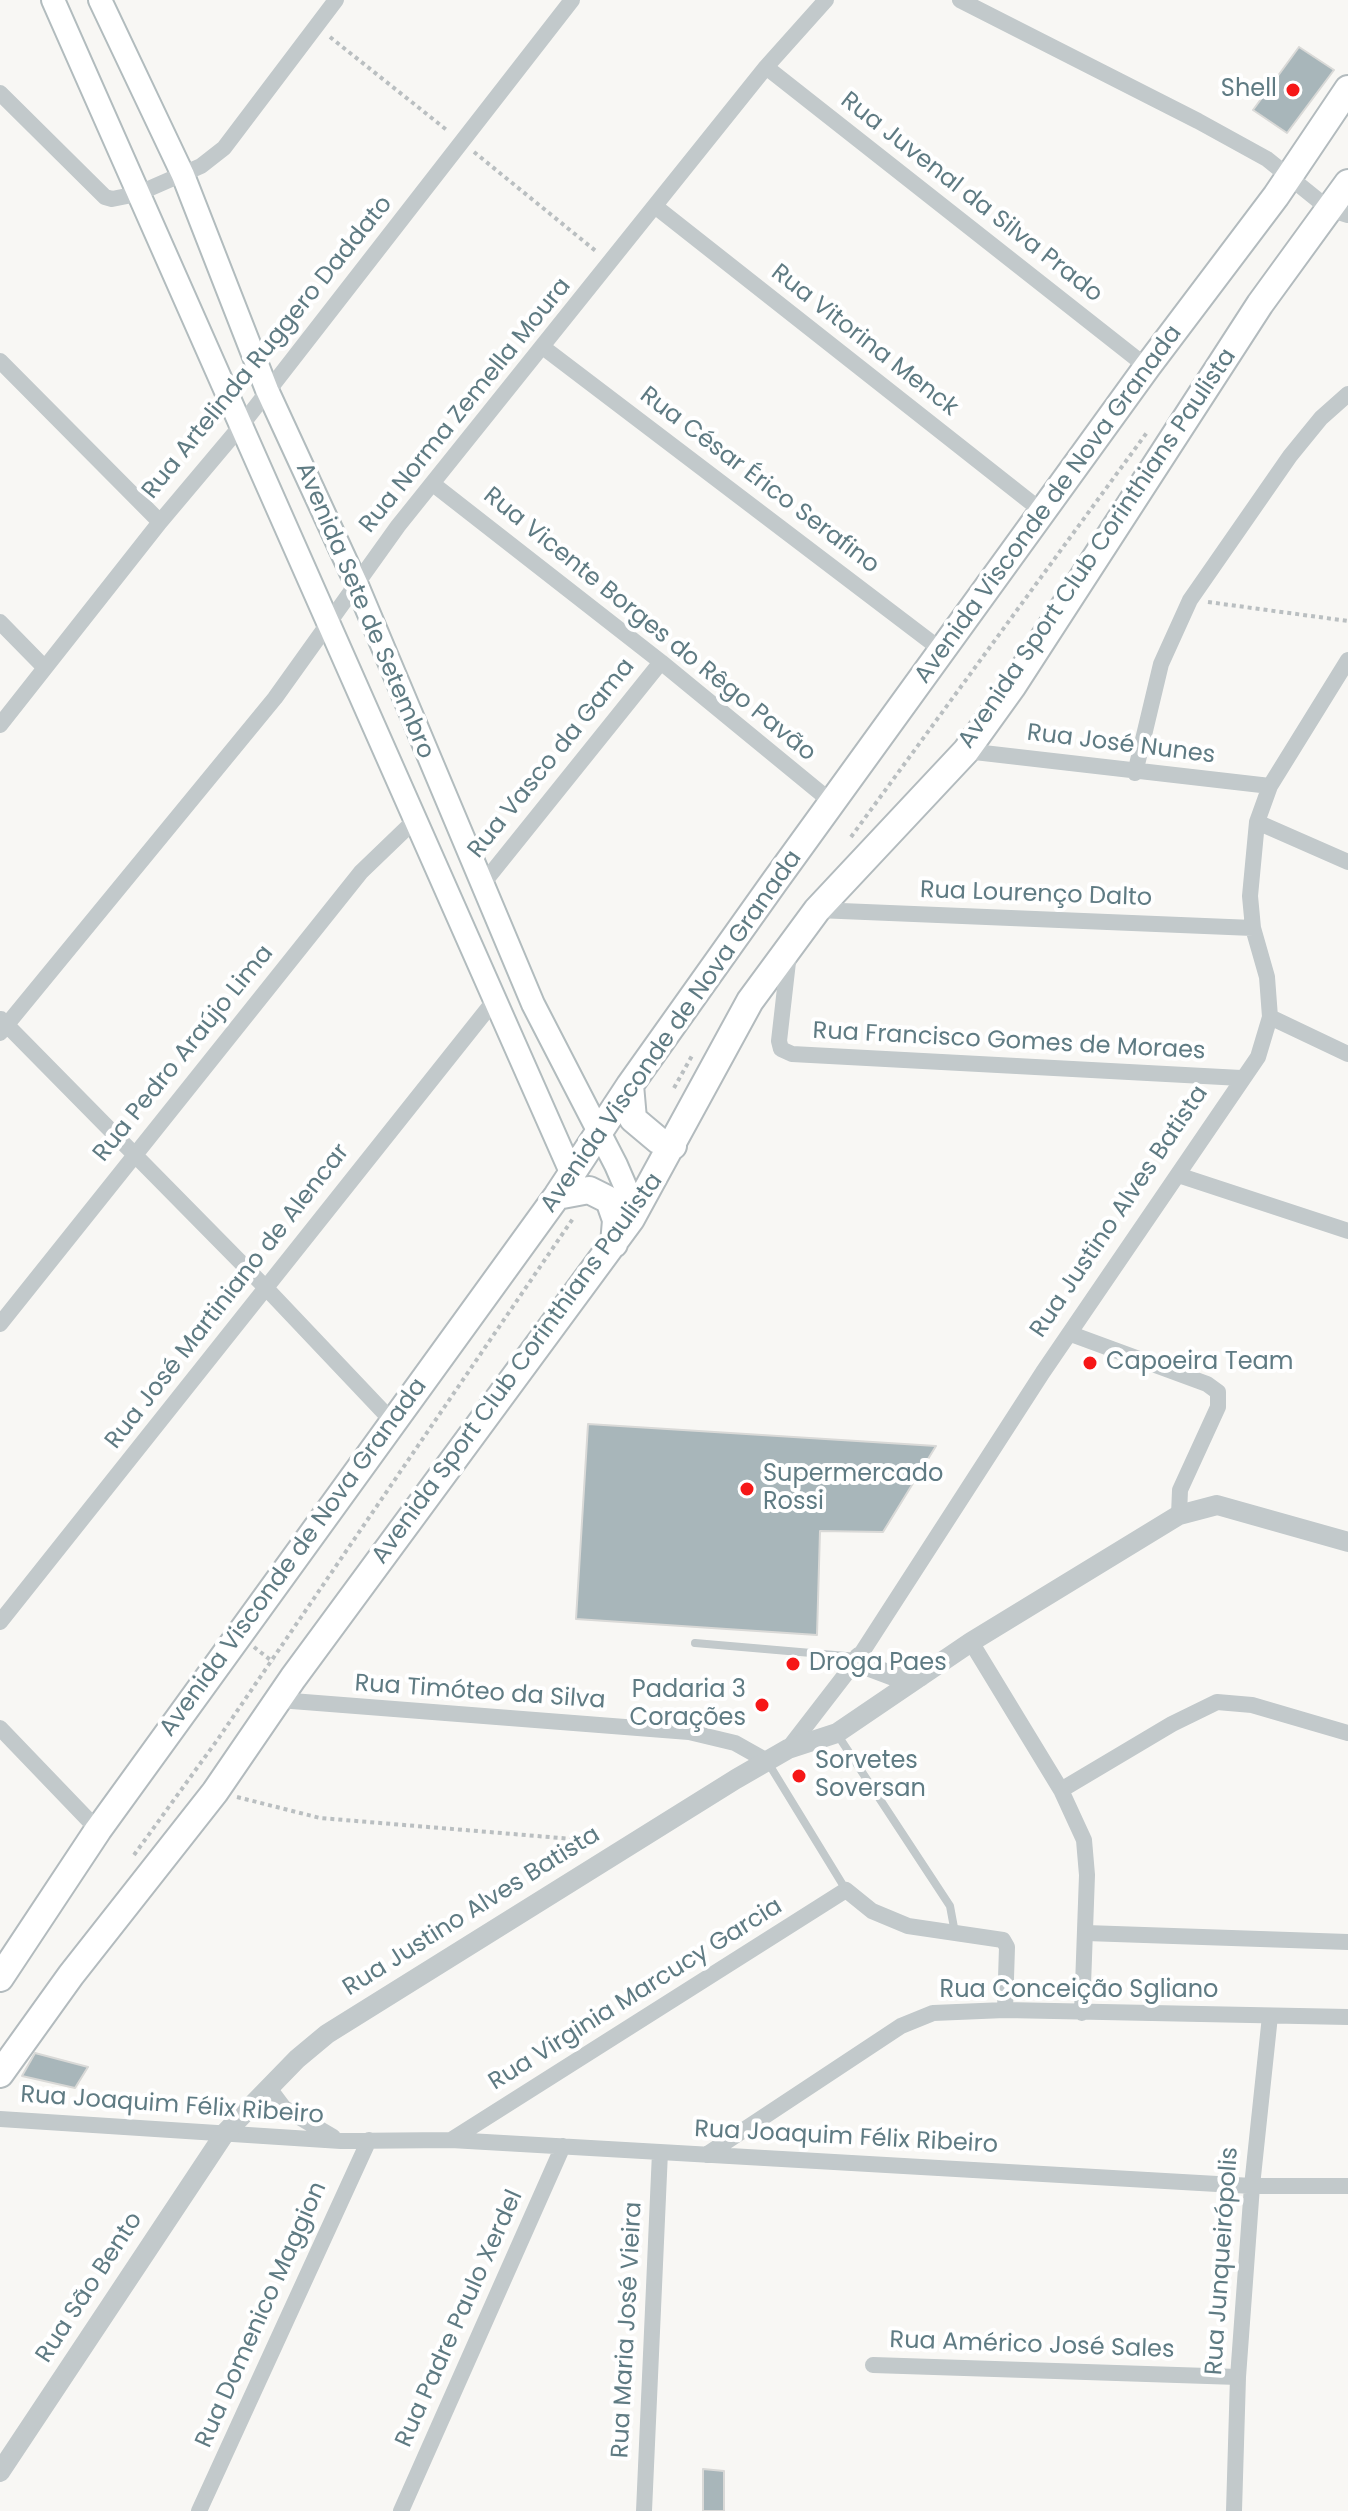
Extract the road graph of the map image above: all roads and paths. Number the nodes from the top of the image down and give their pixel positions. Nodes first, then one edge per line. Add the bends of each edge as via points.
1 (53, 0) edge
2 (100, 0) edge
3 (336, 0) edge
4 (572, 0) edge
5 (826, 0) edge
6 (960, 0) edge
7 (316, 25) junction
8 (766, 67) junction
9 (1348, 89) edge
10 (0, 93) edge
11 (463, 143) junction
12 (183, 175) junction
13 (1289, 175) junction
14 (1348, 183) edge
15 (137, 194) junction
16 (656, 207) junction
17 (1338, 212) edge
18 (612, 264) junction
19 (544, 348) junction
20 (0, 361) edge
21 (1147, 367) junction
22 (267, 390) junction
23 (1348, 394) edge
24 (240, 427) junction
25 (433, 484) junction
26 (1043, 512) junction
27 (160, 522) junction
28 (356, 583) junction
29 (1190, 600) junction
30 (1348, 621) edge
31 (0, 622) edge
32 (328, 625) junction
33 (944, 652) junction
34 (1348, 660) edge
35 (661, 662) junction
36 (45, 668) junction
37 (0, 725) edge
38 (966, 751) junction
39 (1135, 773) junction
40 (1270, 786) junction
41 (834, 804) junction
42 (414, 821) junction
43 (1257, 822) junction
44 (1348, 862) edge
45 (481, 886) junction
46 (817, 910) junction
47 (1253, 928) junction
48 (789, 949) junction
49 (494, 1001) junction
50 (1270, 1017) junction
51 (2, 1025) edge
52 (1348, 1054) edge
53 (1241, 1078) junction
54 (630, 1085) junction
55 (599, 1132) junction
56 (673, 1146) junction
57 (133, 1155) junction
58 (571, 1172) junction
59 (1178, 1175) junction
60 (557, 1196) junction
61 (631, 1219) junction
62 (1348, 1231) edge
63 (614, 1244) junction
64 (266, 1288) junction
65 (0, 1324) edge
66 (1071, 1334) junction
67 (393, 1422) junction
68 (1179, 1515) junction
69 (1348, 1542) edge
70 (0, 1622) edge
71 (238, 1635) junction
72 (971, 1642) junction
73 (695, 1643) dead end
74 (859, 1657) junction
75 (920, 1677) junction
76 (286, 1689) junction
77 (0, 1728) edge
78 (837, 1733) junction
79 (1348, 1733) edge
80 (788, 1749) junction
81 (767, 1761) junction
82 (1061, 1790) junction
83 (215, 1792) junction
84 (98, 1830) junction
85 (631, 1844) junction
86 (846, 1890) junction
87 (955, 1933) junction
88 (1086, 1933) junction
89 (1348, 1942) edge
90 (0, 1978) edge
91 (1005, 2010) junction
92 (1082, 2013) junction
93 (1270, 2016) junction
94 (1348, 2017) edge
95 (0, 2074) edge
96 (269, 2088) junction
97 (0, 2119) edge
98 (225, 2133) junction
99 (369, 2140) junction
100 (451, 2140) junction
101 (341, 2141) junction
102 (563, 2146) junction
103 (660, 2152) junction
104 (706, 2155) junction
105 (1252, 2186) junction
106 (1348, 2186) edge
107 (873, 2365) dead end
108 (1238, 2377) junction
109 (0, 2472) edge
110 (199, 2511) edge
111 (401, 2511) edge
112 (644, 2511) edge
113 (1234, 2511) edge

1 - 15 main road, Avenida Sete de Setembro
2 - 12 main road, Avenida Sete de Setembro
3 - 7 street
4 - 11 street, Rua Artelinda Ruggero Daddato
5 - 8 street, Rua Norma Zemella Moura
6 - 13 street via 1161,101
7 - 11 path
7 - 12 street via 224,148
8 - 16 street, Rua Norma Zemella Moura
8 - 21 street, Rua Juvenal da Silva Prado
9 - 13 main road, Avenida Visconde de Nova Granada
10 - 15 street via 105,197
11 - 18 path
11 - 22 street, Rua Artelinda Ruggero Daddato
12 - 15 street
12 - 22 main road, Avenida Sete de Setembro
13 - 17 street
13 - 21 main road, Avenida Visconde de Nova Granada
14 - 17 main road, Avenida Sport Club Corinthians Paulista
15 - 24 main road, Avenida Sete de Setembro
16 - 18 street, Rua Norma Zemella Moura
16 - 26 street, Rua Vitorina Menck
17 - 38 main road, Avenida Sport Club Corinthians Paulista via 1260,304
18 - 19 street, Rua Norma Zemella Moura
19 - 25 street, Rua Norma Zemella Moura
19 - 33 street, Rua César Érico Serafino
20 - 27 street
21 - 26 main road, Avenida Visconde de Nova Granada
22 - 24 street, Rua Artelinda Ruggero Daddato
22 - 28 main road, Avenida Sete de Setembro
23 - 29 street via 1290,456
24 - 27 street, Rua Artelinda Ruggero Daddato
24 - 32 main road, Avenida Sete de Setembro
25 - 28 street, Rua Norma Zemella Moura
25 - 35 street, Rua Vicente Borges do Rêgo Pavão
26 - 33 main road, Avenida Visconde de Nova Granada
27 - 36 street, Rua Artelinda Ruggero Daddato
28 - 32 street, Rua Norma Zemella Moura
28 - 45 main road, Avenida Sete de Setembro
29 - 30 path
29 - 39 street via 1161,664
31 - 36 street
32 - 42 main road, Avenida Sete de Setembro
32 - 51 street, Rua Norma Zemella Moura via 275,698
33 - 41 main road, Avenida Visconde de Nova Granada
34 - 40 street, Rua Justino Alves Batista
35 - 41 street, Rua Vicente Borges do Rêgo Pavão
35 - 45 street, Rua Vasco da Gama
36 - 37 street, Rua Artelinda Ruggero Daddato
38 - 39 street, Rua José Nunes
38 - 46 main road, Avenida Sport Club Corinthians Paulista
39 - 40 street, Rua José Nunes
40 - 43 street, Rua Justino Alves Batista
41 - 54 main road, Avenida Visconde de Nova Granada
42 - 49 main road, Avenida Sete de Setembro
42 - 57 street, Rua Pedro Araújo Lima via 361,872
43 - 44 street
43 - 47 street, Rua Justino Alves Batista via 1250,870
45 - 55 main road, Avenida Sete de Setembro via 533,1004
46 - 47 street, Rua Lourenço Dalto
46 - 48 main road, Avenida Sport Club Corinthians Paulista
47 - 50 street, Rua Justino Alves Batista via 1267,977
48 - 53 street, Rua Francisco Gomes de Moraes via 779,1041 781,1049 792,1054
48 - 56 main road, Avenida Sport Club Corinthians Paulista via 743,1013
49 - 58 main road, Avenida Sete de Setembro
49 - 64 street, Rua José Martiniano de Alencar
50 - 52 street
50 - 53 street, Rua Justino Alves Batista via 1258,1057
51 - 57 street
53 - 59 street, Rua Justino Alves Batista
54 - 55 main road, Avenida Visconde de Nova Granada
54 - 56 main road via 633,1119
55 - 58 main road, Avenida Visconde de Nova Granada
55 - 61 main road, Avenida Sete de Setembro via 626,1189
56 - 61 main road, Avenida Sport Club Corinthians Paulista
57 - 64 street
57 - 65 street, Rua Pedro Araújo Lima
58 - 60 main road, Avenida Visconde de Nova Granada
59 - 62 street
59 - 66 street, Rua Justino Alves Batista
60 - 63 main road via 589,1190 609,1200 616,1220
60 - 67 main road, Avenida Visconde de Nova Granada
61 - 63 main road, Avenida Sport Club Corinthians Paulista
63 - 76 main road, Avenida Sport Club Corinthians Paulista
64 - 67 street
64 - 70 street, Rua José Martiniano de Alencar
66 - 68 street via 1218,1392 1218,1407 1180,1490
66 - 74 street, Rua Justino Alves Batista
67 - 71 main road, Avenida Visconde de Nova Granada
68 - 69 street, Rua Justino Alves Batista via 1217,1505
68 - 72 street, Rua Justino Alves Batista
71 - 76 path
71 - 84 main road, Avenida Visconde de Nova Granada
72 - 75 street, Rua Justino Alves Batista
72 - 82 street
73 - 74 lane
74 - 75 street via 896,1677
74 - 80 street, Rua Justino Alves Batista
75 - 78 street, Rua Justino Alves Batista
76 - 81 street, Rua Timóteo da Silva via 689,1732 735,1743
76 - 83 main road, Avenida Sport Club Corinthians Paulista
77 - 84 street
78 - 80 street, Rua Justino Alves Batista
78 - 87 lane via 950,1906
79 - 82 street via 1252,1705 1217,1702
80 - 81 street, Rua Justino Alves Batista
81 - 85 street, Rua Justino Alves Batista
81 - 86 lane
82 - 88 street via 1084,1840
83 - 85 path via 320,1818
83 - 95 main road, Avenida Sport Club Corinthians Paulista
84 - 90 main road, Avenida Visconde de Nova Granada
85 - 96 street, Rua Justino Alves Batista via 339,2026
86 - 87 street via 890,1919
86 - 100 street, Rua Virginia Marcucy Garcia
87 - 91 street via 1003,1940
88 - 89 street
88 - 92 street
91 - 92 street, Rua Conceição Sgliano
91 - 104 street, Rua Conceição Sgliano via 933,2013 901,2026
92 - 93 street, Rua Conceição Sgliano
93 - 94 street, Rua Conceição Sgliano
93 - 105 street, Rua Junqueirópolis
96 - 98 street, Rua Justino Alves Batista
96 - 101 street, Rua Joaquim Félix Ribeiro via 295,2116
97 - 98 street, Rua Joaquim Félix Ribeiro
98 - 101 street, Rua Joaquim Félix Ribeiro
98 - 109 street, Rua São Bento
99 - 100 street, Rua Joaquim Félix Ribeiro
99 - 101 street, Rua Joaquim Félix Ribeiro
99 - 110 street, Rua Domenico Maggion
100 - 102 street, Rua Joaquim Félix Ribeiro
102 - 103 street, Rua Joaquim Félix Ribeiro
102 - 111 street, Rua Padre Paulo Xerdel
103 - 104 street, Rua Joaquim Félix Ribeiro
103 - 112 street, Rua Maria José Vieira
104 - 105 street, Rua Joaquim Félix Ribeiro
105 - 106 street, Rua Joaquim Félix Ribeiro
105 - 108 street, Rua Junqueirópolis
107 - 108 street, Rua Américo José Sales
108 - 113 street, Rua Junqueirópolis

